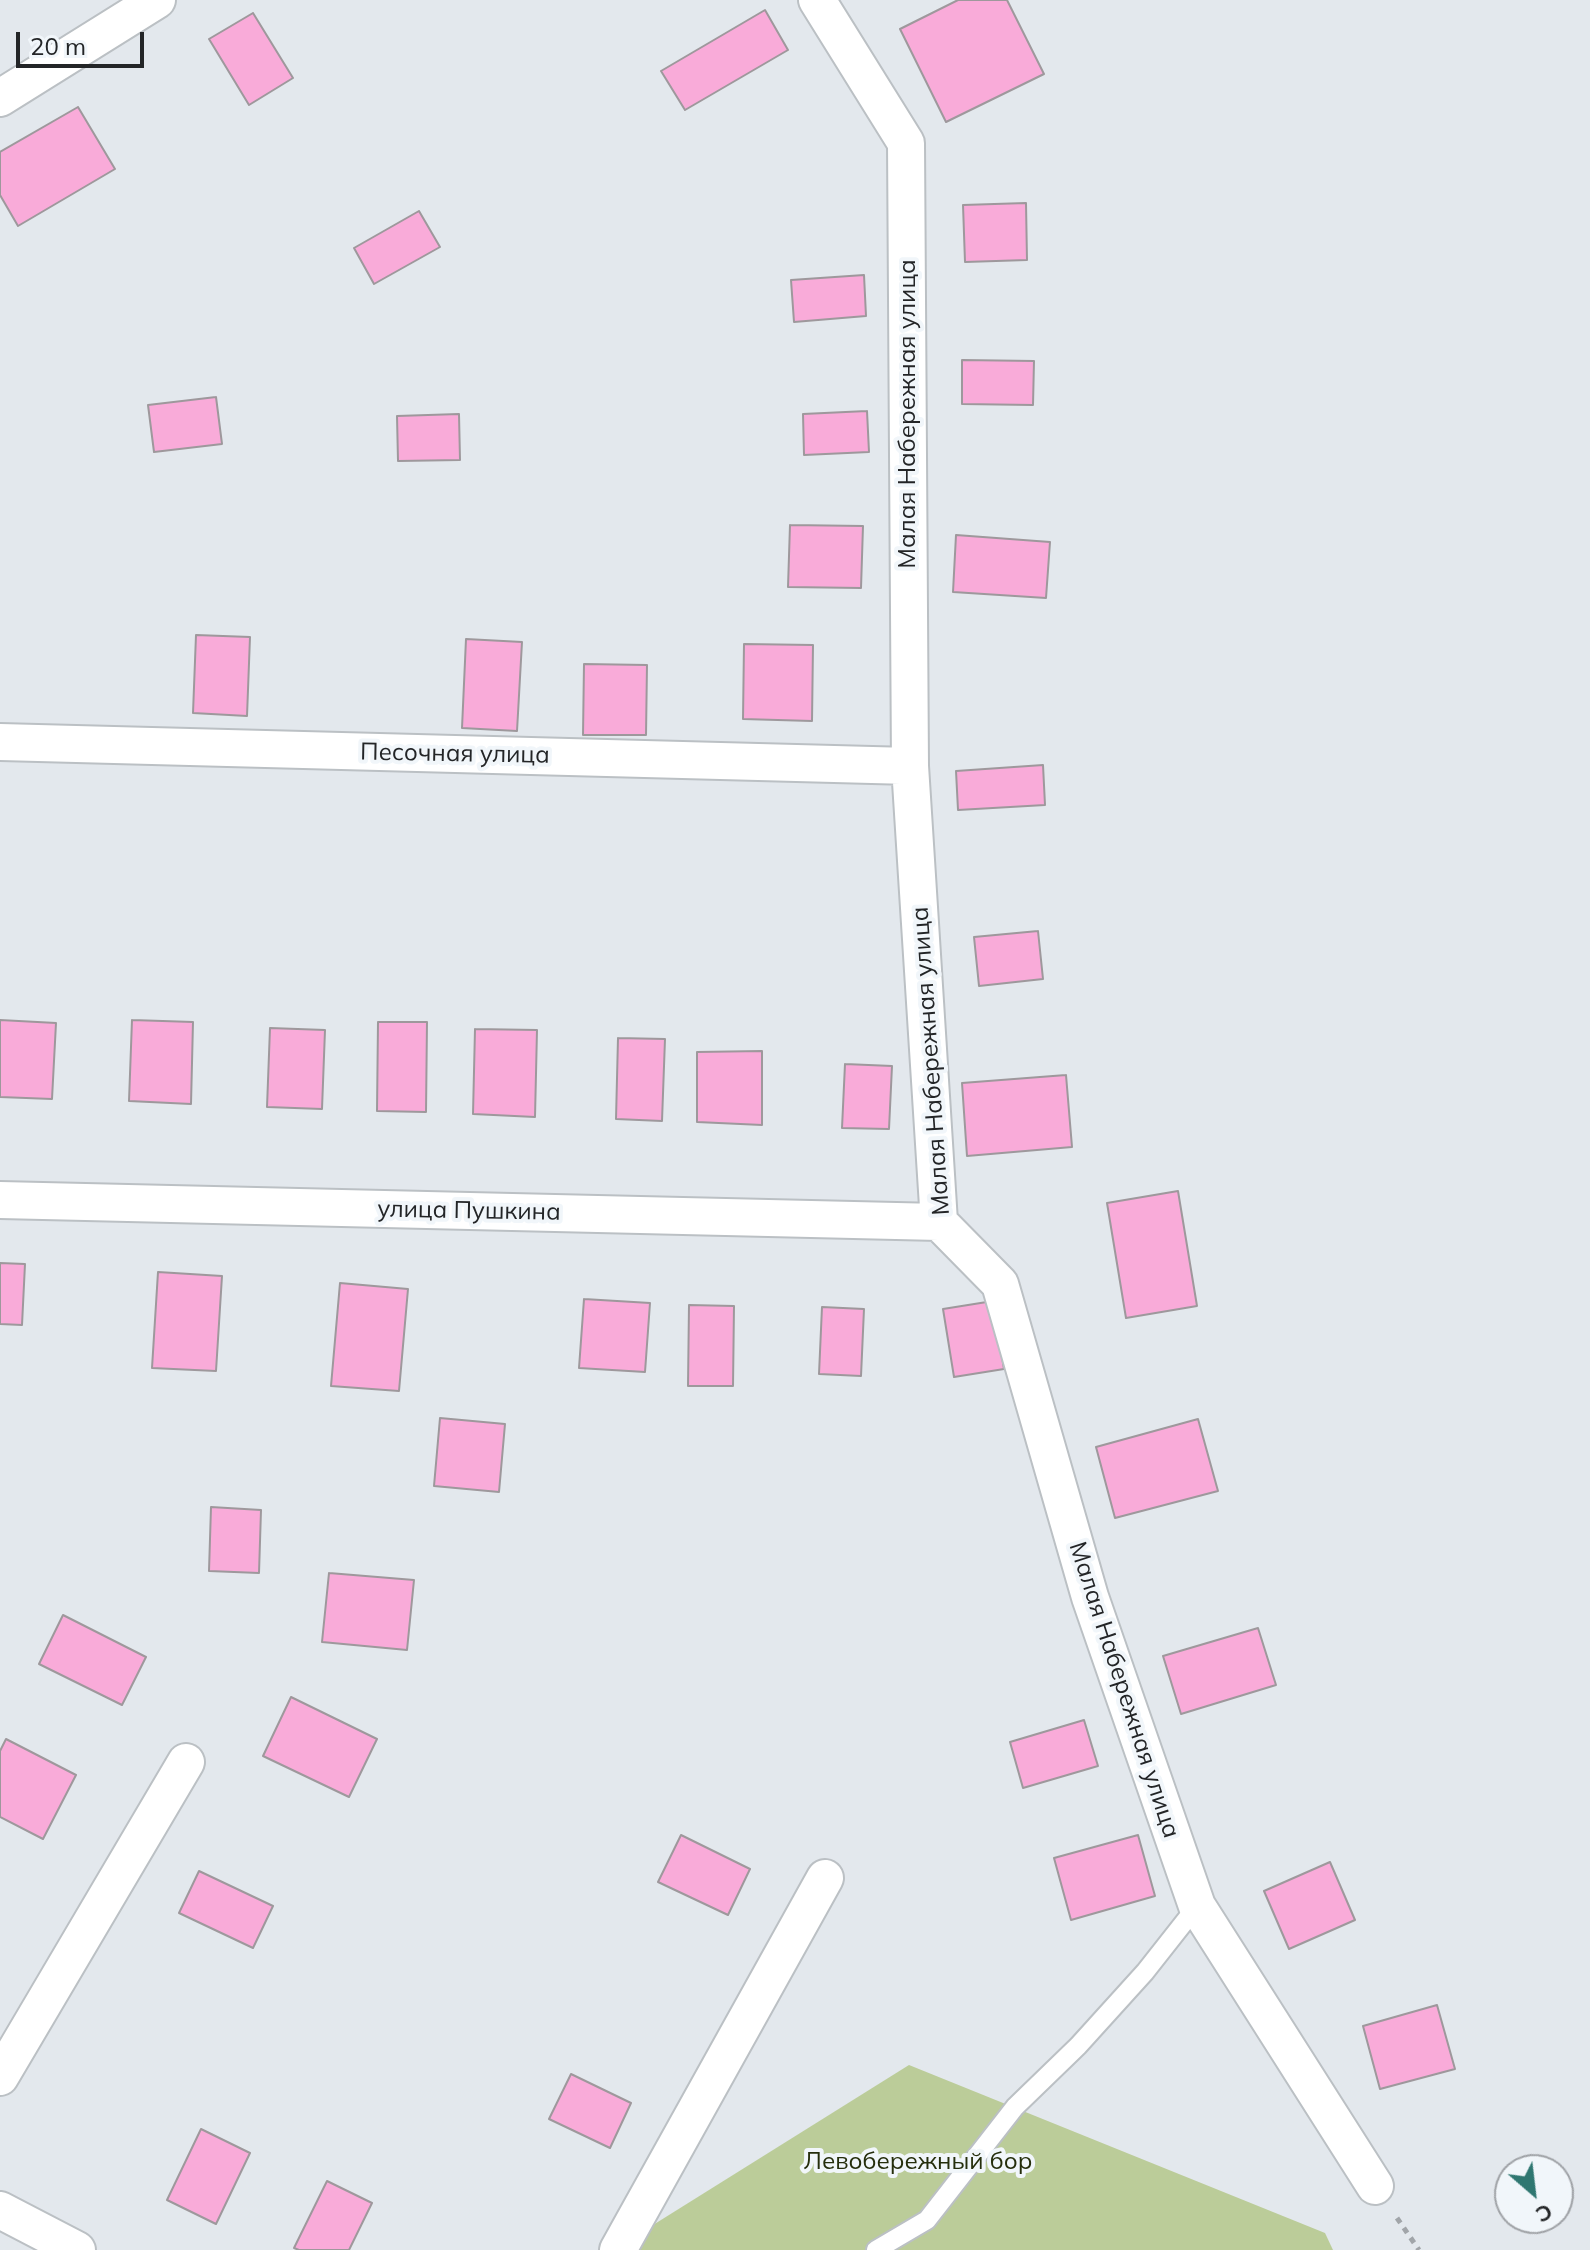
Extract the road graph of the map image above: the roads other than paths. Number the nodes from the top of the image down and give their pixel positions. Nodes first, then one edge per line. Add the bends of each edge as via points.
1 (157, 0) edge
2 (817, 0) edge
3 (0, 98) edge
4 (0, 742) edge
5 (910, 766) junction
6 (0, 1200) edge
7 (939, 1222) junction
8 (186, 1762) dead end
9 (825, 1878) dead end
10 (1197, 1906) junction
11 (0, 2077) edge
12 (1375, 2186) dead end
13 (0, 2210) edge
14 (77, 2250) edge
15 (618, 2250) edge
16 (876, 2250) edge

1 - 3 street
2 - 5 street, Малая Набережная улица via 906,143
4 - 5 street, Песочная улица
5 - 7 street, Малая Набережная улица
6 - 7 street, улица Пушкина
7 - 10 street, Малая Набережная улица via 1000,1284 1090,1597
8 - 11 street
9 - 15 street
10 - 12 street, Малая Набережная улица
10 - 16 lane via 1136,1983 1015,2107 927,2220
13 - 14 street

